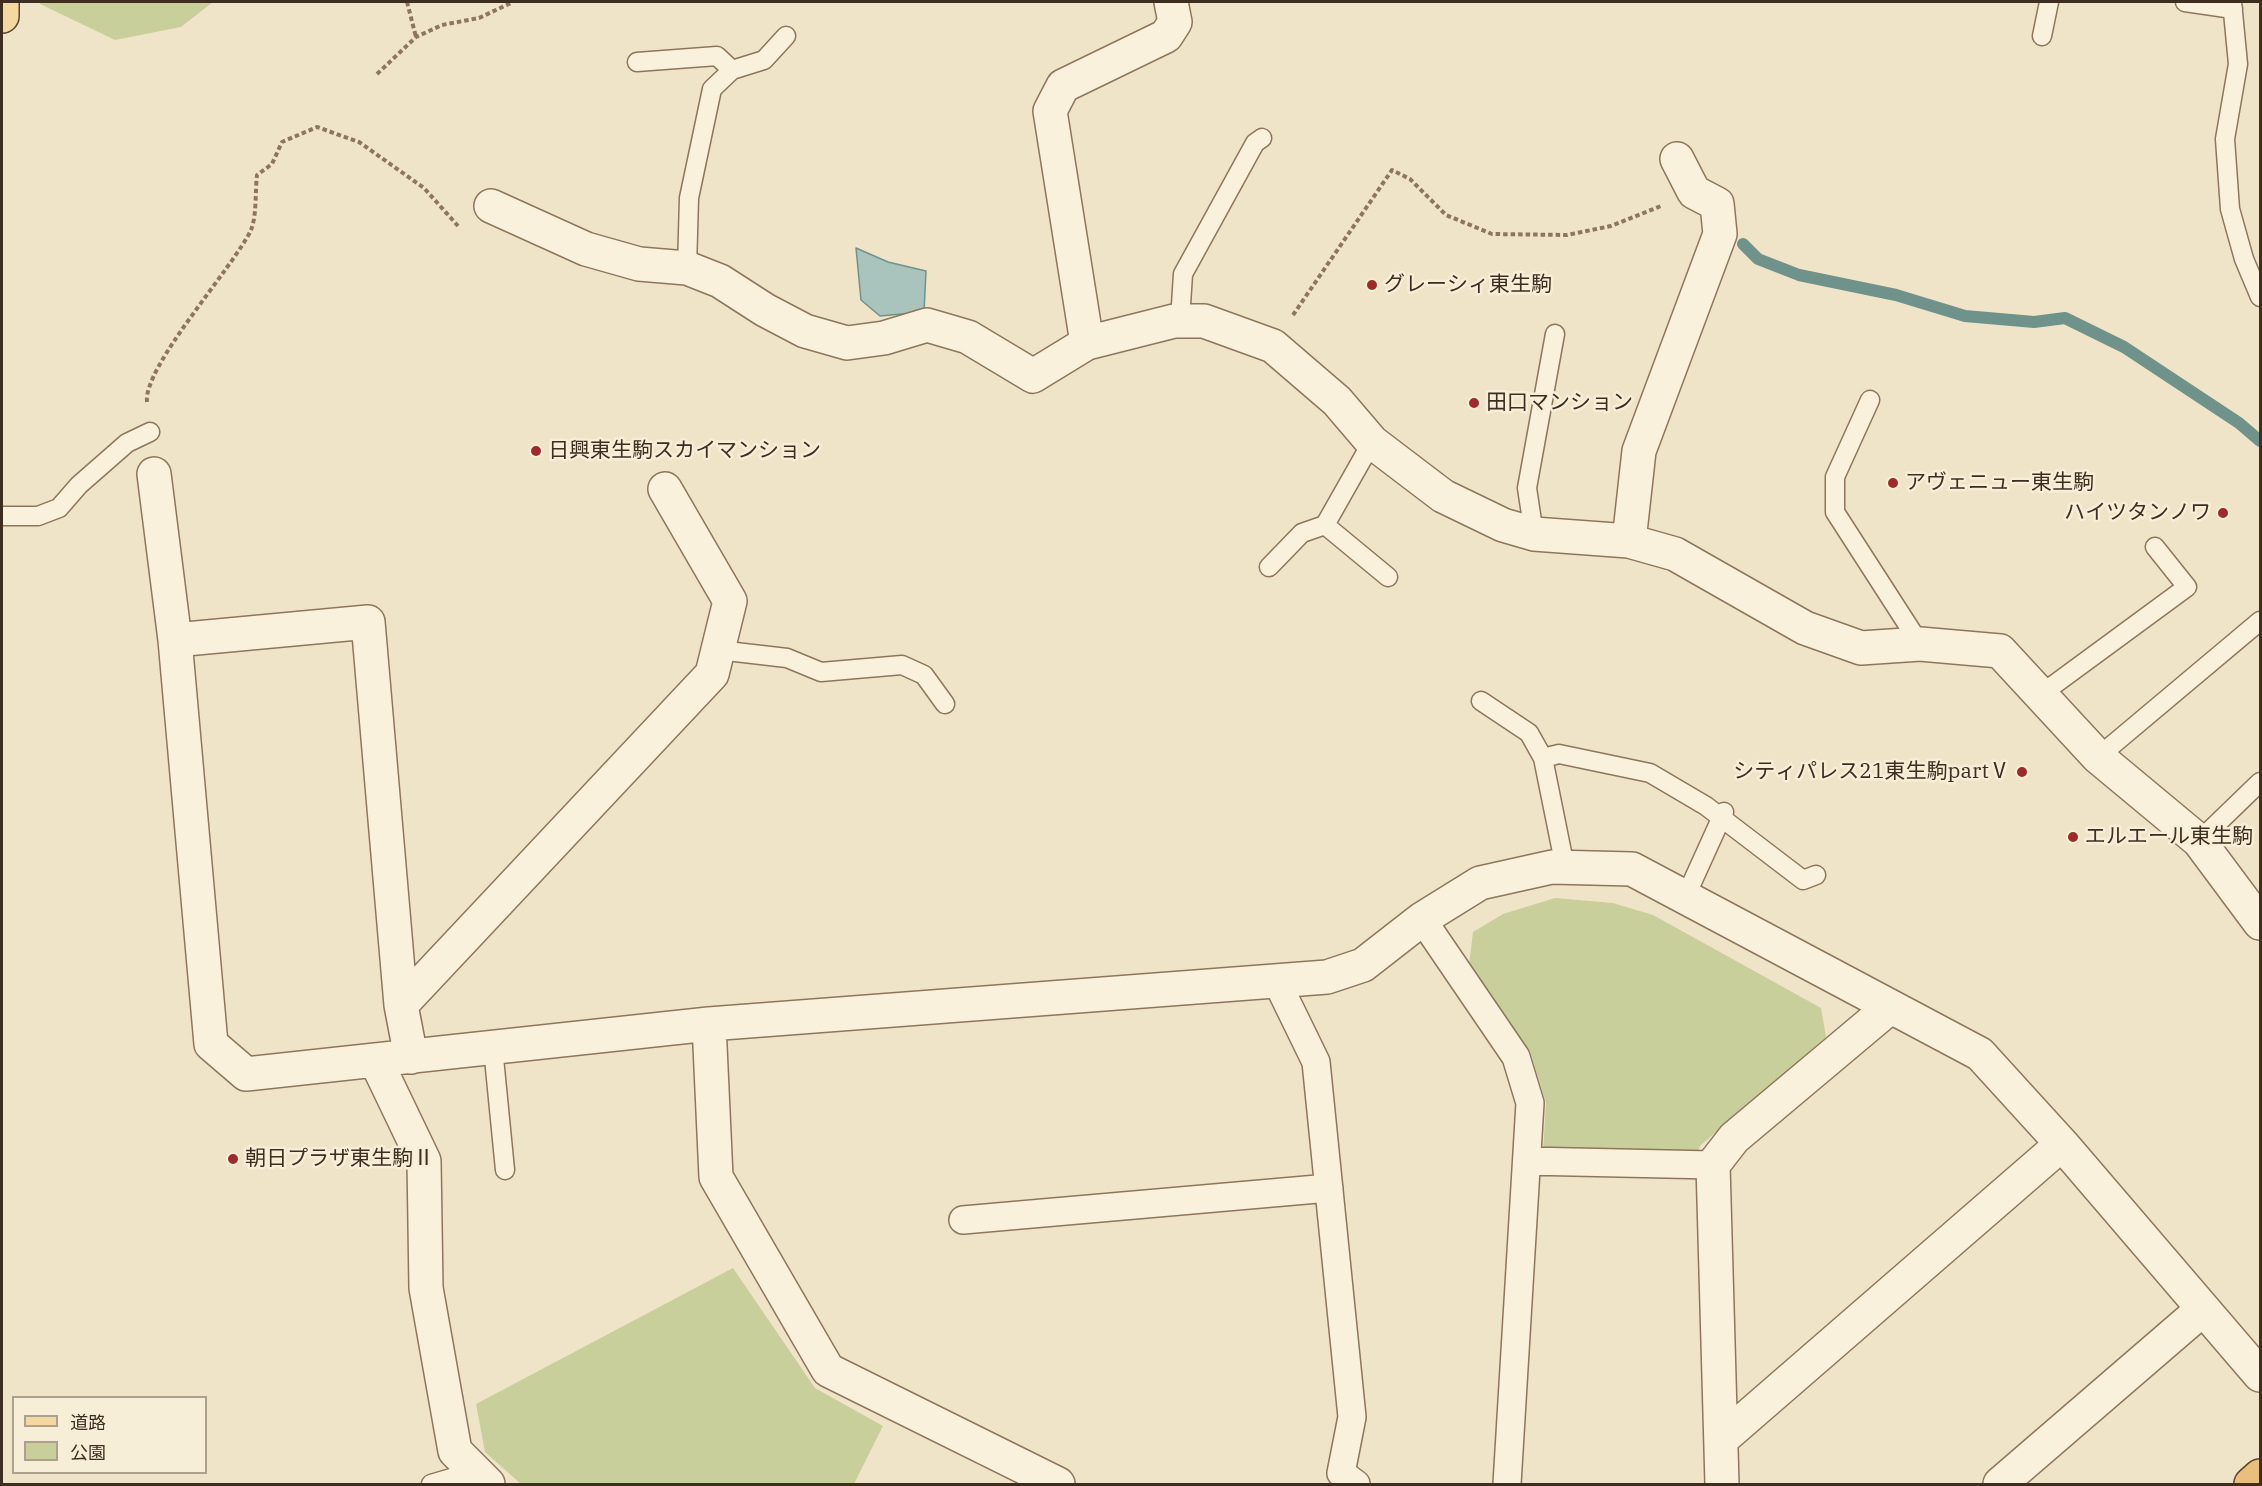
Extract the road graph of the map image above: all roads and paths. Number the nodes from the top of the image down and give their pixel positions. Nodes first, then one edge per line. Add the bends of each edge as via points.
1 (2, 2) edge
2 (407, 2) edge
3 (513, 2) edge
4 (1171, 2) edge
5 (2049, 2) edge
6 (2185, 2) edge
7 (2233, 5) edge
8 (2, 16) edge
9 (786, 36) dead end
10 (2042, 36) dead end
11 (416, 37) junction
12 (637, 62) dead end
13 (732, 70) junction
14 (376, 74) dead end
15 (1262, 138) dead end
16 (1677, 159) dead end
17 (1694, 192) junction
18 (491, 206) joint
19 (687, 268) junction
20 (2260, 297) edge
21 (1180, 320) junction
22 (1555, 334) dead end
23 (1087, 343) junction
24 (1273, 346) junction
25 (1870, 400) dead end
26 (150, 432) joint
27 (1372, 442) junction
28 (154, 474) dead end
29 (665, 489) dead end
30 (2, 516) edge
31 (1325, 525) junction
32 (1534, 534) junction
33 (1629, 541) junction
34 (2156, 546) dead end
35 (1269, 567) dead end
36 (1388, 577) dead end
37 (2260, 621) edge
38 (175, 640) junction
39 (1920, 644) junction
40 (718, 650) junction
41 (2040, 695) junction
42 (1481, 701) dead end
43 (945, 704) dead end
44 (2098, 757) junction
45 (1543, 758) junction
46 (2260, 782) edge
47 (1723, 816) junction
48 (2199, 842) junction
49 (1565, 867) junction
50 (1816, 875) dead end
51 (1685, 898) junction
52 (1422, 919) junction
53 (2260, 923) edge
54 (1277, 982) junction
55 (401, 1005) junction
56 (1890, 1007) junction
57 (709, 1024) junction
58 (493, 1048) junction
59 (411, 1057) junction
60 (376, 1060) junction
61 (2062, 1144) junction
62 (1527, 1161) junction
63 (1713, 1165) junction
64 (505, 1170) dead end
65 (1329, 1188) junction
66 (963, 1220) dead end
67 (2203, 1309) junction
68 (2260, 1376) edge
69 (1722, 1439) junction
70 (2260, 1476) edge
71 (481, 1478) edge
72 (432, 1485) edge
73 (1058, 1485) edge
74 (1356, 1485) edge
75 (1507, 1485) edge
76 (1722, 1485) edge
77 (2000, 1485) edge
78 (2251, 1485) edge

1 - 8 main road
2 - 11 path
3 - 11 path via 479,18 442,25
4 - 23 street via 1175,22 1166,36 1063,86 1050,111
5 - 10 lane
6 - 7 lane
7 - 20 lane via 2238,64 2225,139 2230,209
9 - 13 lane via 764,60
11 - 14 path
12 - 13 lane via 717,56
13 - 19 lane via 712,89 701,136 689,198
15 - 21 lane via 1255,143 1183,274
16 - 17 street
17 - 24 path via 1600,228 1567,235 1492,234 1446,215 1410,179 1392,170
17 - 33 street via 1717,204 1720,234 1639,451
18 - 19 street via 586,249 639,264
18 - 26 path via 481,224 461,229 424,188 358,142 317,127 282,142 272,164 257,175 252,228 153,378 146,397
19 - 23 street via 720,281 805,331 847,343 884,338 927,325 968,337 1033,376
21 - 23 street
21 - 24 street via 1204,321
22 - 32 lane via 1527,488
24 - 27 street via 1337,401
25 - 39 lane via 1835,477 1835,512
26 - 30 lane via 127,443 59,508 38,516
27 - 31 lane
27 - 32 street via 1443,496 1503,525
28 - 38 street
29 - 40 street via 730,601
31 - 35 lane via 1302,533
31 - 36 lane
32 - 33 street
33 - 39 street via 1675,554 1805,628 1861,648
34 - 41 lane via 2187,587
37 - 44 lane
38 - 55 street via 368,622
38 - 60 street via 211,1044 246,1074
39 - 41 street via 2000,651
40 - 43 lane via 788,658 821,672 902,666 924,675
40 - 55 street via 712,674
41 - 44 street
42 - 45 lane via 1529,733
44 - 48 street
45 - 47 lane via 1559,754 1650,773
45 - 49 lane
46 - 48 lane
47 - 50 lane via 1803,880
47 - 51 lane
48 - 53 street
49 - 51 street via 1632,869
49 - 52 street via 1480,883
51 - 56 street
52 - 54 street via 1363,965 1327,977
52 - 62 street via 1516,1057 1530,1103
54 - 57 street
54 - 65 street via 1316,1062
55 - 59 street
56 - 61 street via 1980,1054
56 - 63 street via 1734,1138
57 - 58 street
57 - 73 street via 716,1177 828,1370
58 - 59 street
58 - 64 lane
59 - 60 street
60 - 71 street via 424,1161 426,1288 455,1451
61 - 67 street
61 - 69 street
62 - 63 street
62 - 75 street
63 - 69 street
65 - 66 street
65 - 74 street via 1352,1417 1341,1473
67 - 68 street
67 - 77 street
69 - 76 street
70 - 78 highway
71 - 72 lane

